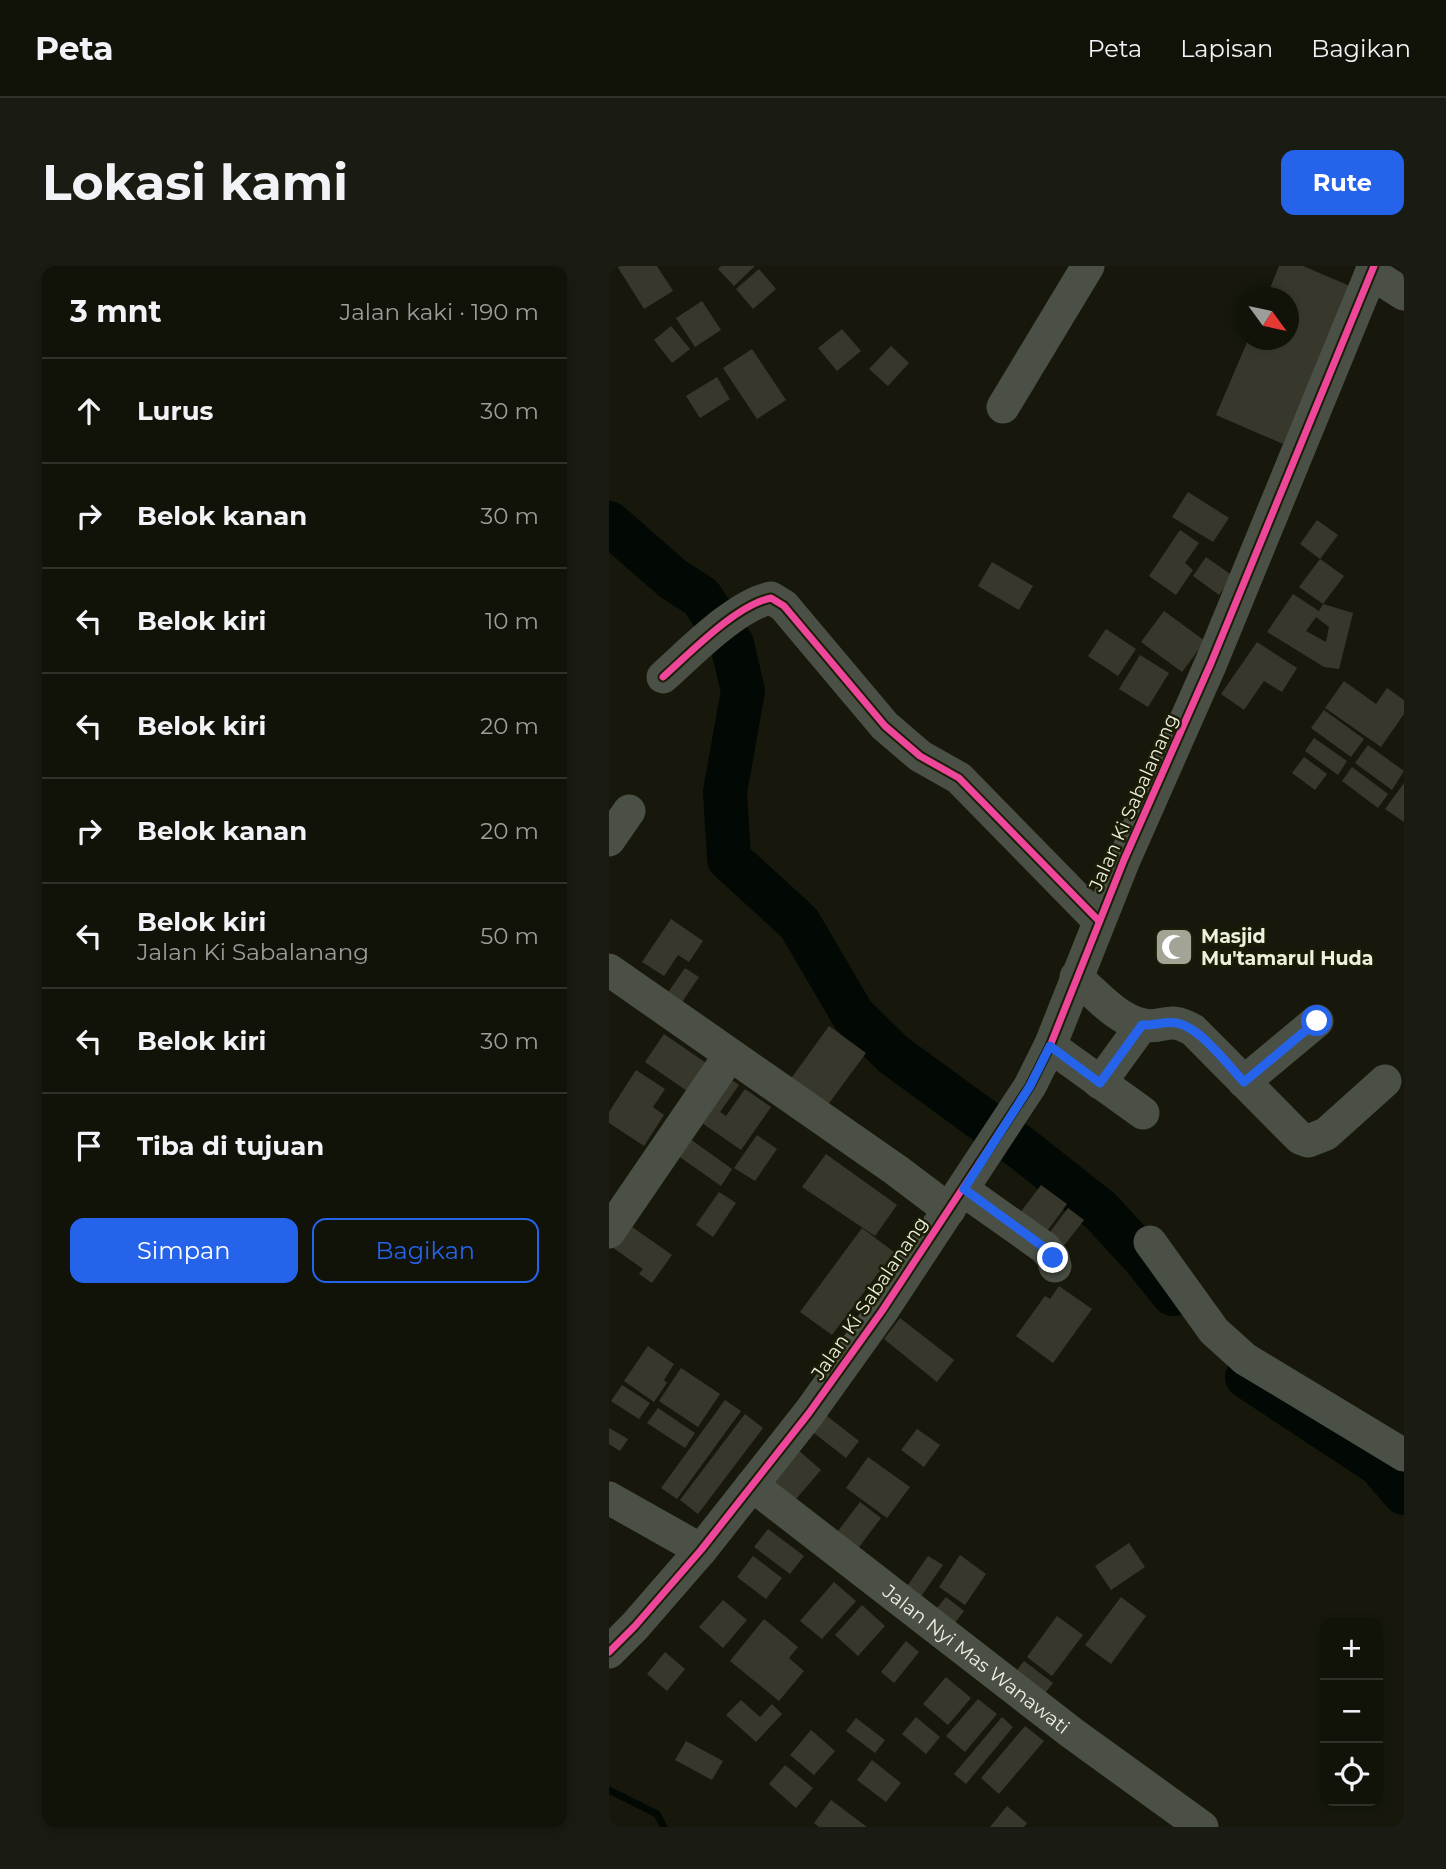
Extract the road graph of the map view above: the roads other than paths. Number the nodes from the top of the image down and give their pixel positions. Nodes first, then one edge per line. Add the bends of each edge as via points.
1 (1089, 266) edge
2 (1373, 270) edge
3 (1404, 294) edge
4 (1003, 407) dead end
5 (663, 677) dead end
6 (629, 811) dead end
7 (609, 840) edge
8 (1098, 920) junction
9 (609, 970) edge
10 (1076, 977) junction
11 (1317, 1021) dead end
12 (1142, 1025) junction
13 (1050, 1046) junction
14 (730, 1055) junction
15 (1385, 1081) dead end
16 (1244, 1082) junction
17 (1100, 1083) junction
18 (1143, 1113) dead end
19 (956, 1200) junction
20 (609, 1232) edge
21 (1150, 1242) dead end
22 (1055, 1266) dead end
23 (1404, 1455) edge
24 (751, 1485) junction
25 (609, 1498) edge
26 (701, 1550) junction
27 (609, 1652) edge
28 (1202, 1827) edge

1 - 4 street
2 - 3 street
2 - 8 street, Jalan Ki Sabalanang via 1211,663
5 - 8 street via 756,601 771,598 784,606 885,726 920,756 959,778
6 - 7 street
8 - 10 street, Jalan Ki Sabalanang
9 - 14 street
10 - 12 street via 1116,1012
10 - 13 street, Jalan Ki Sabalanang
11 - 16 street
12 - 16 street via 1184,1025 1203,1038
12 - 17 street
13 - 17 street
13 - 19 street, Jalan Ki Sabalanang
14 - 19 street
14 - 20 street
15 - 16 street via 1326,1134 1308,1141
17 - 18 street
19 - 22 street via 1045,1248
19 - 24 street, Jalan Ki Sabalanang via 882,1311
21 - 23 street via 1215,1331 1245,1359
24 - 26 street, Jalan Ki Sabalanang
24 - 28 street, Jalan Nyi Mas Wanawati via 1072,1733
25 - 26 street
26 - 27 street, Jalan Ki Sabalanang

